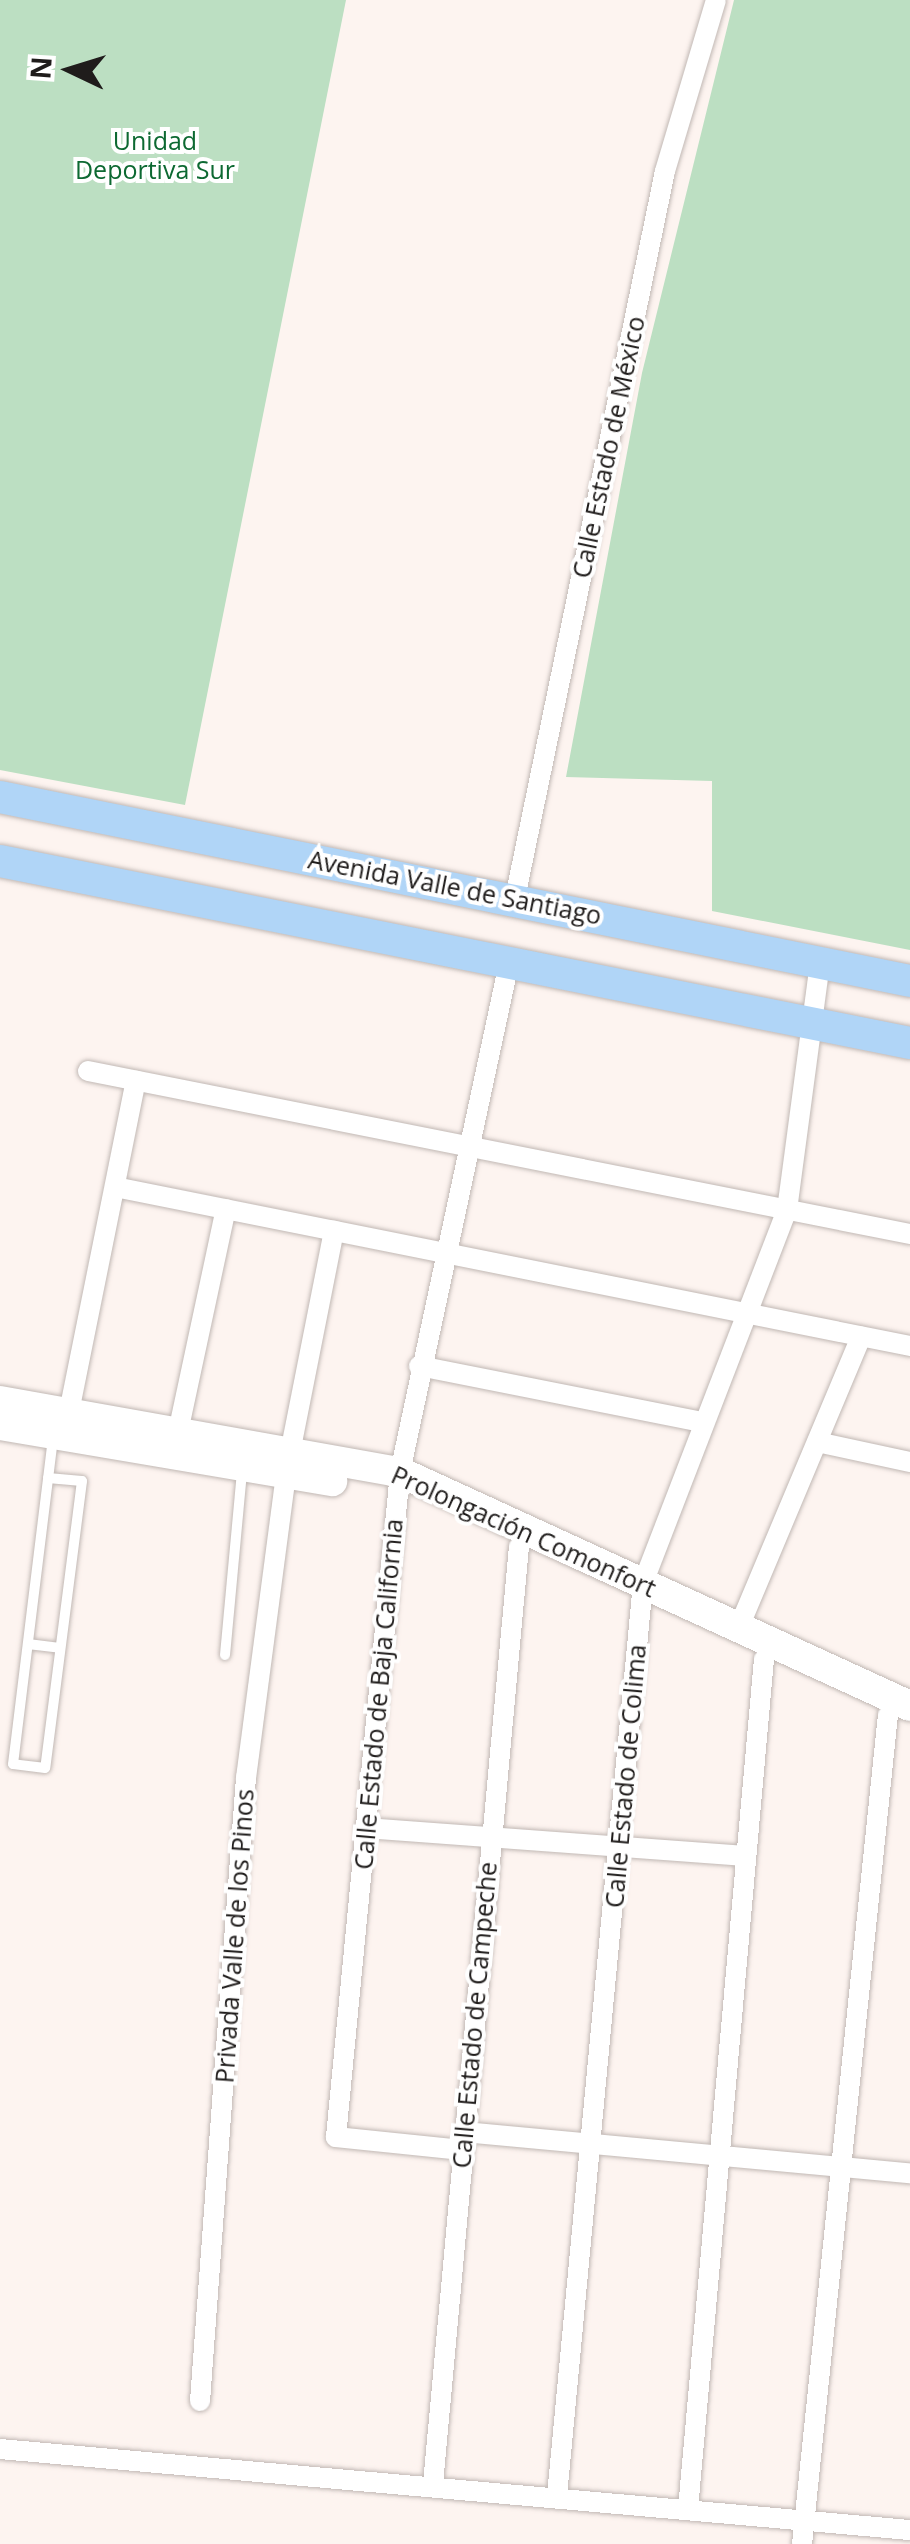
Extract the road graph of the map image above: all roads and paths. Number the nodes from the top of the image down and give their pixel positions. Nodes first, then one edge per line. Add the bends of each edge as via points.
1 (716, 0) edge
2 (0, 797) edge
3 (0, 861) edge
4 (514, 898) junction
5 (820, 962) junction
6 (510, 963) junction
7 (910, 980) edge
8 (812, 1023) junction
9 (910, 1042) edge
10 (88, 1071) dead end
11 (136, 1081) junction
12 (464, 1146) junction
13 (115, 1187) junction
14 (226, 1209) junction
15 (787, 1210) junction
16 (334, 1231) junction
17 (910, 1234) edge
18 (441, 1252) junction
19 (745, 1313) junction
20 (862, 1336) junction
21 (910, 1346) edge
22 (419, 1366) junction
23 (0, 1400) edge
24 (702, 1422) junction
25 (61, 1424) junction
26 (0, 1426) edge
27 (178, 1432) junction
28 (817, 1442) junction
29 (910, 1462) edge
30 (288, 1463) junction
31 (242, 1466) junction
32 (48, 1478) junction
33 (398, 1482) junction
34 (519, 1547) junction
35 (642, 1592) junction
36 (739, 1628) junction
37 (28, 1644) junction
38 (60, 1648) junction
39 (225, 1655) dead end
40 (764, 1658) junction
41 (903, 1715) edge
42 (365, 1828) junction
43 (490, 1837) junction
44 (618, 1846) junction
45 (746, 1856) junction
46 (463, 2141) junction
47 (590, 2144) junction
48 (719, 2156) junction
49 (845, 2167) junction
50 (910, 2173) edge
51 (200, 2401) dead end
52 (0, 2449) edge
53 (433, 2484) junction
54 (557, 2496) junction
55 (688, 2508) junction
56 (910, 2530) edge
57 (808, 2535) edge

1 - 4 street, Calle Estado de México via 665,171
2 - 4 main road, Avenida Valle de Santiago
3 - 6 main road
4 - 5 main road, Avenida Valle de Santiago
5 - 7 main road, Avenida Valle de Santiago
5 - 8 street, Calle Estado de Colima
6 - 8 main road
6 - 12 street, Calle Estado de Baja California
8 - 9 main road
8 - 15 street, Calle Estado de Colima
10 - 11 street
11 - 12 street
11 - 13 street
12 - 15 street
12 - 18 street, Calle Estado de Baja California
13 - 14 street
13 - 25 street
14 - 16 street
14 - 27 street
15 - 17 street
15 - 19 street, Calle Estado de Colima
16 - 18 street
16 - 30 street, Privada Valle de los Pinos
18 - 19 street
18 - 22 street, Calle Estado de Baja California
19 - 20 street
19 - 24 street, Calle Estado de Colima
20 - 21 street
20 - 28 street
22 - 24 street
22 - 33 street, Calle Estado de Baja California
23 - 25 street, Prolongación Comonfort
24 - 35 street, Calle Estado de Colima
25 - 26 street, Prolongación Comonfort
25 - 27 street, Prolongación Comonfort
25 - 31 street, Prolongación Comonfort
25 - 32 lane
27 - 30 street, Prolongación Comonfort
28 - 29 street
28 - 36 street
30 - 31 street, Prolongación Comonfort
30 - 33 street, Prolongación Comonfort
30 - 51 street, Privada Valle de los Pinos via 236,1880
31 - 39 lane
32 - 37 lane
32 - 38 lane via 82,1480
33 - 34 street, Prolongación Comonfort
33 - 35 street, Prolongación Comonfort
33 - 42 street, Calle Estado de Baja California
34 - 35 street, Prolongación Comonfort
34 - 43 street, Calle Estado de Campeche
35 - 36 street, Prolongación Comonfort
35 - 40 street, Prolongación Comonfort
35 - 44 street, Calle Estado de Colima
36 - 41 street, Prolongación Comonfort
37 - 38 lane
37 - 38 lane via 13,1764 45,1768
40 - 41 street, Prolongación Comonfort
40 - 45 street
41 - 49 street
42 - 43 street
42 - 46 street, Calle Estado de Baja California via 336,2137
43 - 44 street
43 - 46 street, Calle Estado de Campeche
44 - 45 street
44 - 47 street, Calle Estado de Colima
45 - 48 street
46 - 47 street
46 - 53 street, Calle Estado de Campeche
47 - 48 street
47 - 54 street, Calle Estado de Colima
48 - 49 street
48 - 55 street
49 - 50 street
49 - 57 street
52 - 53 street
53 - 54 street
54 - 55 street
55 - 57 street
56 - 57 street

